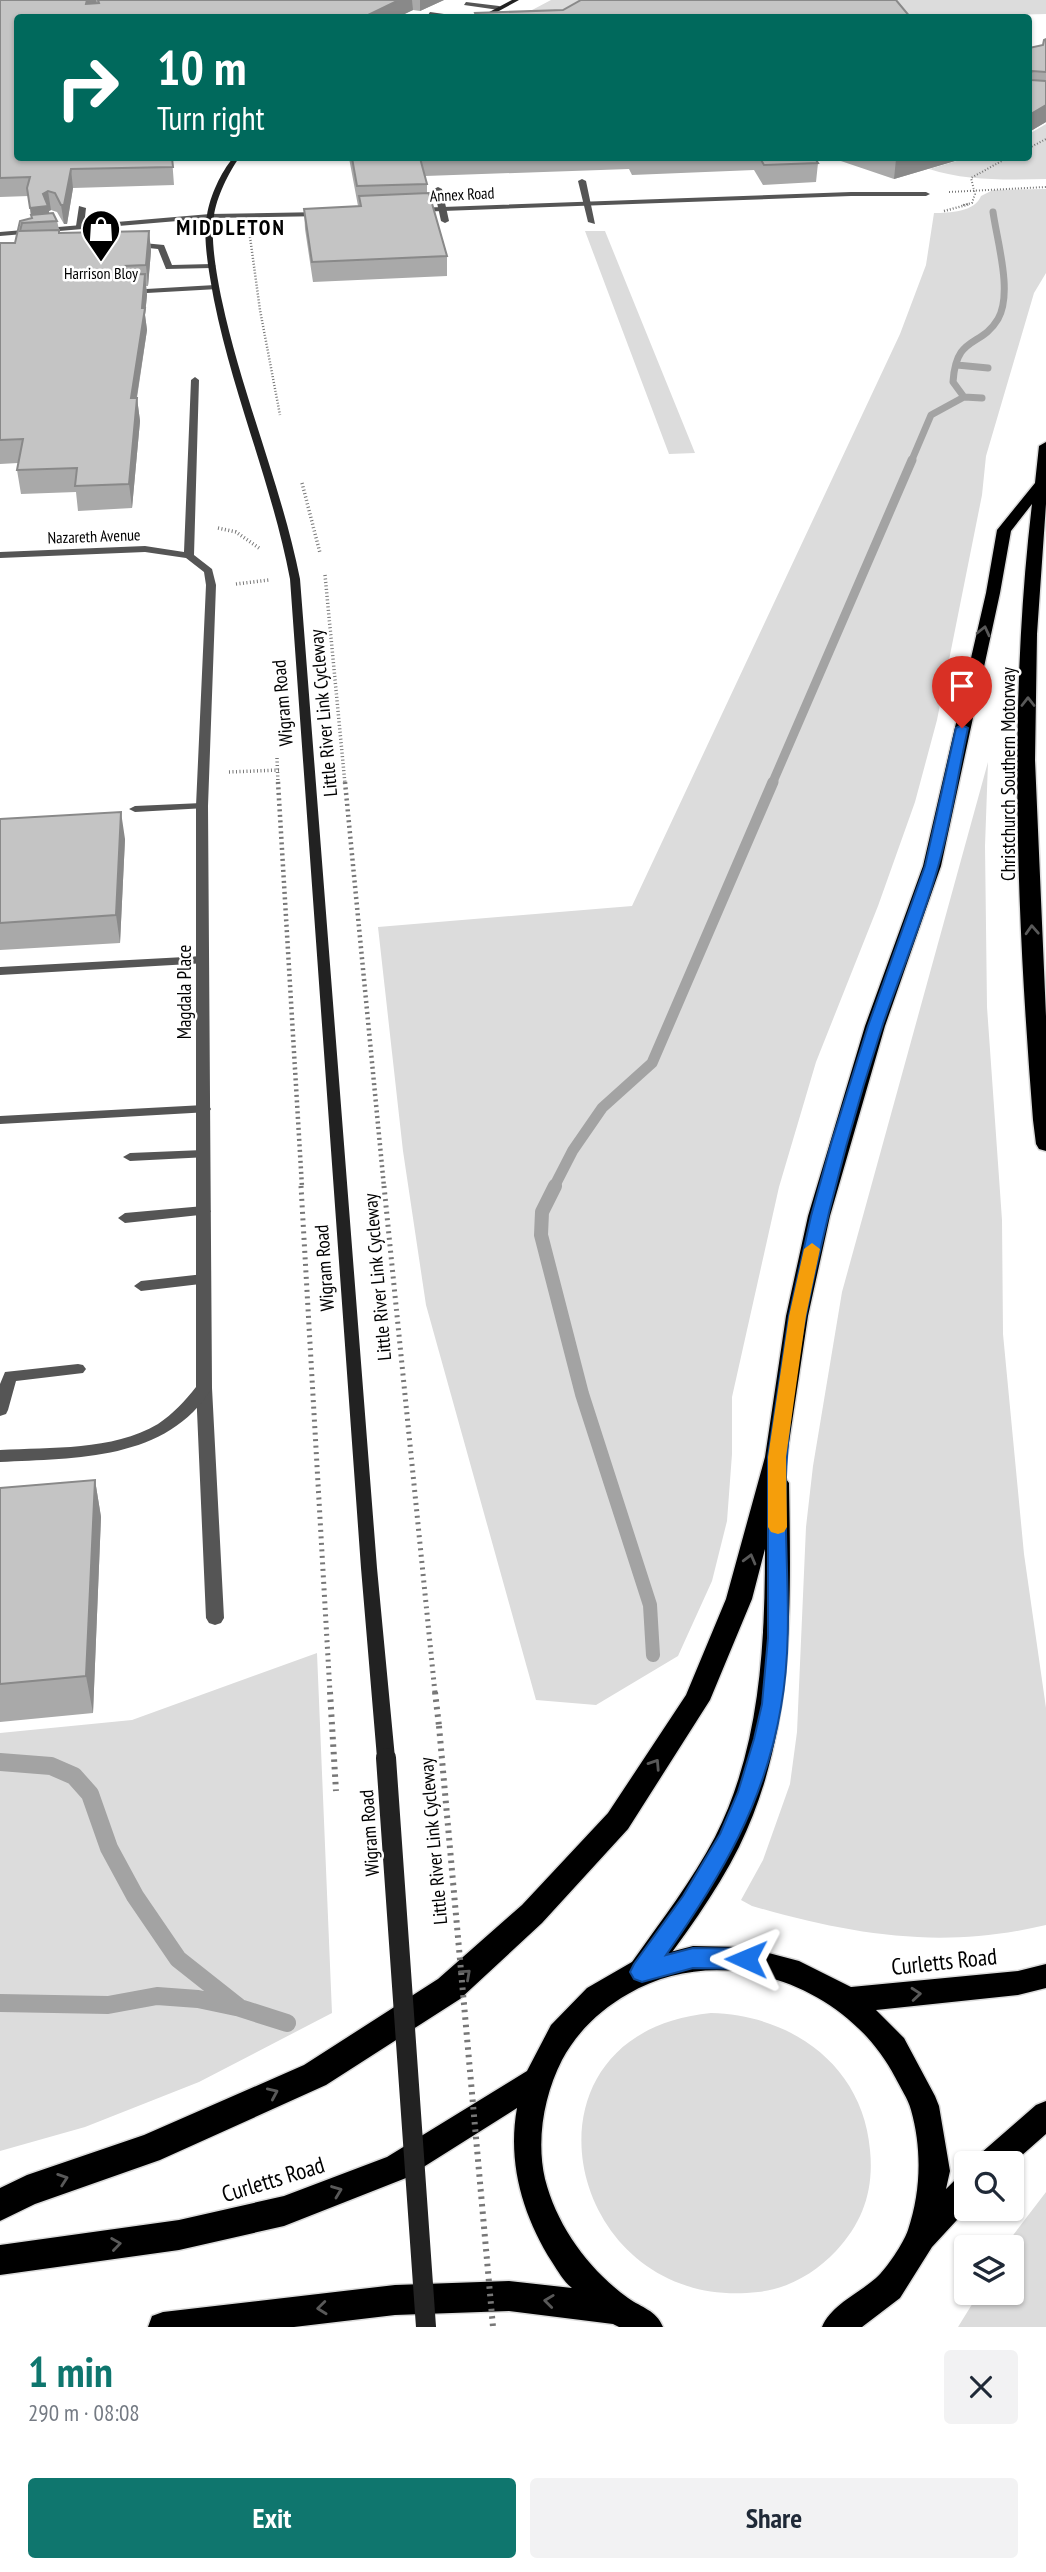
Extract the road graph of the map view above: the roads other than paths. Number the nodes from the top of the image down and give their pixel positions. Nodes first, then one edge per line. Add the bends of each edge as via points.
1 (516, 0) edge
2 (466, 4) dead end
3 (499, 8) junction
4 (488, 14) edge
5 (234, 161) edge
6 (582, 181) dead end
7 (438, 189) dead end
8 (926, 194) dead end
9 (587, 203) junction
10 (82, 208) dead end
11 (442, 209) junction
12 (403, 211) edge
13 (337, 213) edge
14 (210, 216) junction
15 (445, 221) dead end
16 (592, 222) dead end
17 (80, 226) junction
18 (0, 234) edge
19 (121, 243) edge
20 (212, 266) junction
21 (215, 287) junction
22 (125, 292) edge
23 (195, 380) dead end
24 (1046, 446) edge
25 (1041, 484) junction
26 (0, 555) edge
27 (189, 556) junction
28 (202, 806) junction
29 (135, 809) dead end
30 (203, 960) junction
31 (0, 971) edge
32 (204, 1109) junction
33 (0, 1120) edge
34 (1046, 1144) edge
35 (203, 1154) junction
36 (130, 1157) dead end
37 (204, 1211) junction
38 (125, 1218) dead end
39 (204, 1279) junction
40 (141, 1286) dead end
41 (78, 1369) dead end
42 (204, 1388) junction
43 (0, 1410) edge
44 (0, 1456) edge
45 (777, 1457) junction
46 (215, 1618) dead end
47 (642, 1972) junction
48 (1046, 1976) edge
49 (848, 2000) junction
50 (537, 2080) junction
51 (1046, 2115) edge
52 (1005, 2151) edge
53 (954, 2202) edge
54 (0, 2205) edge
55 (921, 2236) junction
56 (0, 2260) edge
57 (617, 2309) junction
58 (163, 2327) edge
59 (426, 2327) edge
60 (648, 2327) edge
61 (836, 2327) edge

1 - 3 main road
2 - 3 street
3 - 4 main road
5 - 14 main road
6 - 9 street
7 - 11 street
8 - 9 street, Annex Road
9 - 11 street, Annex Road
9 - 16 street
10 - 17 street
11 - 12 street, Annex Road
11 - 15 street
13 - 14 street
14 - 17 street
14 - 20 main road, Wigram Road
17 - 18 street
19 - 20 street via 159,246 169,267
20 - 21 main road, Wigram Road
21 - 22 street
21 - 59 main road, Wigram Road, bridge via 238,380 285,528 295,579
23 - 27 street
24 - 25 highway, Christchurch Southern Motorway
34 -> 25 highway, Christchurch Southern Motorway via 1028,799 1029,649
45 -> 25 highway via 797,1316 819,1216 875,1026 932,866 1004,530
26 - 27 street, Nazareth Avenue via 145,549
27 - 28 street, Magdala Place via 209,571 211,585
28 - 29 street
28 - 30 street, Magdala Place
30 - 31 street
30 - 32 street, Magdala Place
32 - 33 street
32 - 35 street, Magdala Place
35 - 36 street
35 - 37 street, Magdala Place
37 - 38 street
37 - 39 street, Magdala Place
39 - 40 street
39 - 42 street, Magdala Place
41 - 43 street via 9,1376
42 - 44 street via 180,1418 131,1444
42 - 46 street, Magdala Place
45 - 47 highway via 778,1638 764,1739 729,1839
54 -> 45 highway via 27,2191 149,2149 315,2075 449,1989 532,1914 618,1821 697,1700 739,1599
47 - 49 highway via 693,1958 746,1959 799,1973
47 - 50 highway via 597,1997 561,2034
49 -> 48 highway, Curletts Road
49 - 55 highway via 894,2046 925,2106 935,2171
56 -> 50 highway, Curletts Road via 179,2235 284,2211 396,2168
50 - 57 highway via 528,2127 530,2177 547,2227 577,2273
51 - 52 highway
53 - 55 highway
55 - 61 highway via 890,2287
57 -> 58 highway via 509,2296 407,2300
57 - 60 highway

